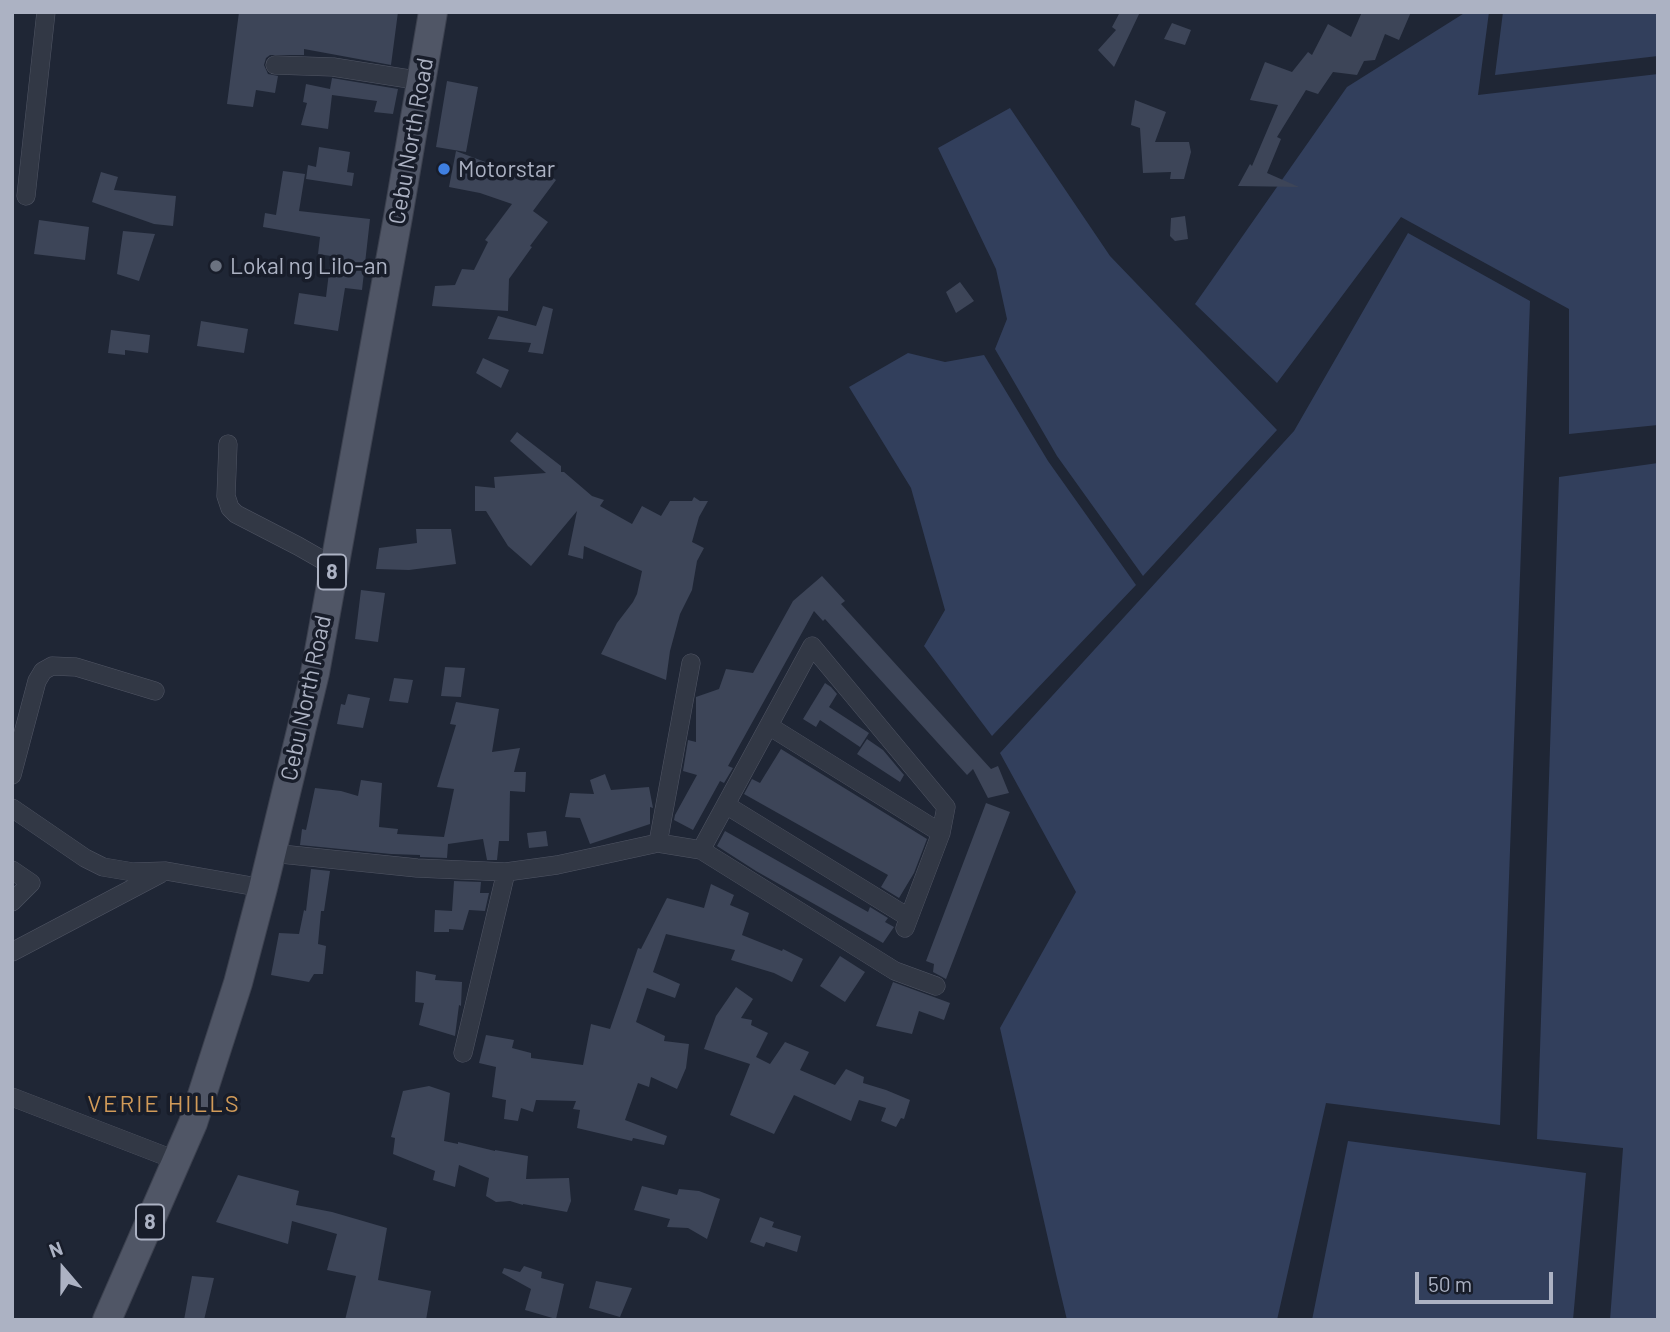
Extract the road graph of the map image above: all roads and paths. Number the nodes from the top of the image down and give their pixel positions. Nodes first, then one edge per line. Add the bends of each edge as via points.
1 (46, 12) edge
2 (433, 12) edge
3 (275, 65) dead end
4 (422, 81) junction
5 (26, 196) dead end
6 (228, 444) dead end
7 (333, 566) junction
8 (691, 663) dead end
9 (155, 691) dead end
10 (769, 726) junction
11 (12, 775) edge
12 (726, 805) junction
13 (12, 808) edge
14 (941, 833) junction
15 (658, 843) junction
16 (701, 850) junction
17 (271, 853) junction
18 (12, 870) edge
19 (166, 871) junction
20 (506, 872) junction
21 (263, 888) junction
22 (12, 902) edge
23 (12, 952) edge
24 (936, 986) dead end
25 (463, 1053) dead end
26 (12, 1097) edge
27 (178, 1161) junction
28 (107, 1320) edge

1 - 5 street
2 - 4 main road, Cebu North Road / 8
3 - 4 street via 333,67
4 - 7 main road, Cebu North Road / 8
6 - 7 street via 226,496 230,508
7 - 17 main road, Cebu North Road / 8 via 315,673
8 - 15 street
9 - 11 street via 76,667 52,666 43,671
10 - 12 street
10 - 14 street
10 - 14 street via 813,646 946,807
12 - 14 street via 907,923
12 - 16 street
13 - 19 street via 103,867
15 - 16 street
15 - 20 street
16 - 24 street via 895,971
17 - 20 street
17 - 21 main road, Cebu North Road / 8
18 - 22 street via 31,883
19 - 21 street
19 - 23 street
20 - 25 street
21 - 27 main road, Cebu North Road / 8 via 238,983
26 - 27 street
27 - 28 main road, Cebu North Road / 8

